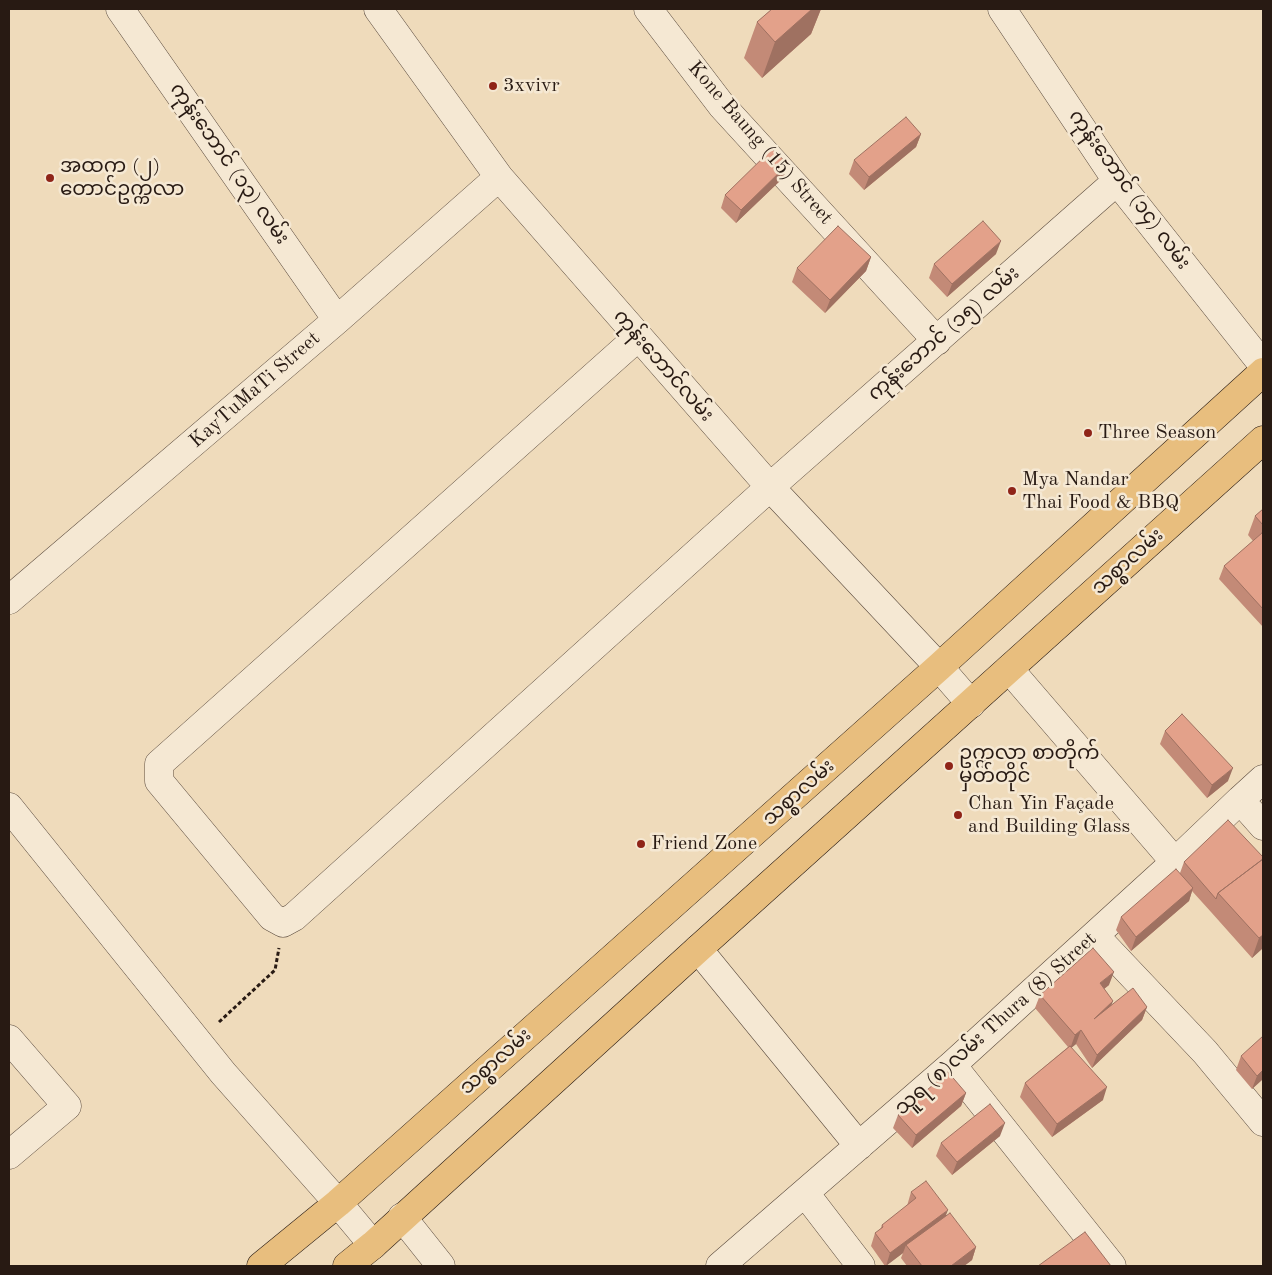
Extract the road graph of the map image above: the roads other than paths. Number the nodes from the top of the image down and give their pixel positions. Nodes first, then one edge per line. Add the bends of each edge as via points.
1 (120, 9) edge
2 (378, 9) edge
3 (648, 9) edge
4 (1002, 9) edge
5 (500, 177) junction
6 (1117, 181) junction
7 (337, 320) junction
8 (638, 337) junction
9 (937, 341) junction
10 (1263, 365) edge
11 (1263, 372) edge
12 (1263, 440) edge
13 (770, 487) junction
14 (9, 600) edge
15 (939, 667) junction
16 (1009, 669) junction
17 (971, 704) junction
18 (1263, 779) edge
19 (1240, 800) junction
20 (9, 806) edge
21 (1263, 826) edge
22 (1175, 862) junction
23 (1095, 936) junction
24 (698, 949) junction
25 (9, 1040) edge
26 (952, 1065) junction
27 (1263, 1122) edge
28 (859, 1146) junction
29 (9, 1155) edge
30 (805, 1193) junction
31 (338, 1202) junction
32 (402, 1217) junction
33 (373, 1245) junction
34 (261, 1266) edge
35 (347, 1266) edge
36 (441, 1266) edge
37 (720, 1266) edge
38 (861, 1266) edge
39 (1112, 1266) edge

1 - 7 street, ကုန်းဘောင် (၁၃) လမ်း
2 - 5 street, ကုန်းဘောင်လမ်း
3 - 9 street, Kone Baung (15) Street via 722,106
4 - 6 street, ကုန်းဘောင် (၁၄) လမ်း
5 - 7 street, KayTuMaTi Street
5 - 8 street, ကုန်းဘောင်လမ်း
6 - 9 street, ကုန်းဘောင် (၁၅) လမ်း
6 - 10 street, ကုန်းဘောင် (၁၄) လမ်း
7 - 14 street, KayTuMaTi Street
8 - 13 street, ကုန်းဘောင်လမ်း
8 - 13 street, ကုန်းဘောင် (၁၅) လမ်း via 159,764 159,780 272,917 283,923 294,917
9 - 13 street, ကုန်းဘောင် (၁၅) လမ်း
11 - 15 main road, သစ္စာလမ်း
12 - 16 main road, သစ္စာလမ်း
13 - 15 street, ကုန်းဘောင်လမ်း
15 - 17 street, ကုန်းဘောင်လမ်း
15 - 31 main road, သစ္စာလမ်း
16 - 17 main road, သစ္စာလမ်း
16 - 22 street
17 - 24 main road, သစ္စာလမ်း
18 - 19 street, သူရ (၈)လမ်း Thura (8) Street
19 - 21 street
19 - 22 street, သူရ (၈)လမ်း Thura (8) Street
20 - 31 street via 223,1073
22 - 23 street, သူရ (၈)လမ်း Thura (8) Street
23 - 26 street, သူရ (၈)လမ်း Thura (8) Street
23 - 27 street via 1204,1052
24 - 28 street
24 - 32 main road, သစ္စာလမ်း
25 - 29 street via 67,1106
26 - 28 street, သူရ (၈)လမ်း Thura (8) Street
26 - 39 street
28 - 30 street, သူရ (၈)လမ်း Thura (8) Street
30 - 37 street, သူရ (၈)လမ်း Thura (8) Street
30 - 38 street
31 - 33 street
31 - 34 main road, သစ္စာလမ်း
32 - 33 main road, သစ္စာလမ်း
32 - 36 street
33 - 35 main road, သစ္စာလမ်း

